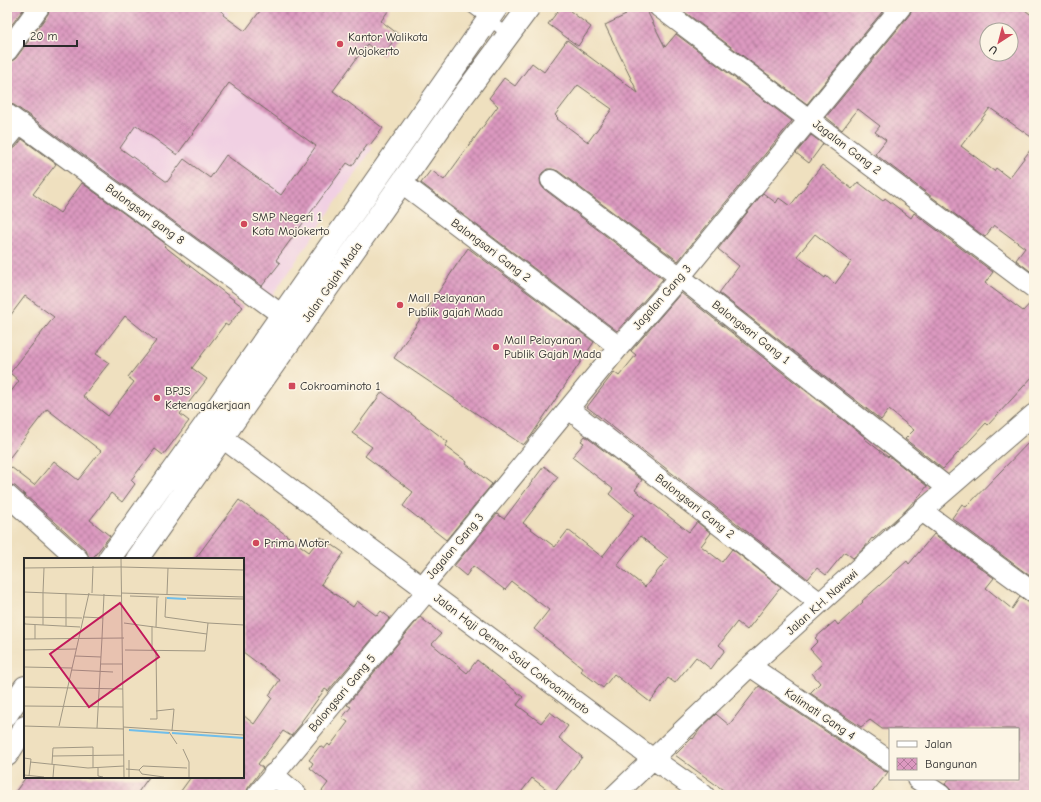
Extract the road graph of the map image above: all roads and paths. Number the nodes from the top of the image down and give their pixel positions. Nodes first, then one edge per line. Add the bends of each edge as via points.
1 (39, 7) edge
2 (529, 7) edge
3 (659, 7) edge
4 (901, 7) edge
5 (485, 11) edge
6 (509, 35) junction
7 (7, 51) edge
8 (13, 118) edge
9 (810, 120) junction
10 (7, 139) edge
11 (551, 180) dead end
12 (402, 183) junction
13 (680, 277) junction
14 (1034, 288) edge
15 (298, 292) junction
16 (315, 305) junction
17 (282, 314) junction
18 (619, 347) junction
19 (569, 409) junction
20 (1034, 414) edge
21 (205, 425) junction
22 (222, 439) junction
23 (948, 488) junction
24 (7, 495) edge
25 (922, 511) junction
26 (77, 558) edge
27 (110, 558) edge
28 (138, 558) edge
29 (424, 589) junction
30 (1034, 593) edge
31 (820, 603) junction
32 (750, 666) junction
33 (24, 688) edge
34 (7, 714) edge
35 (24, 729) edge
36 (7, 755) edge
37 (653, 759) junction
38 (889, 760) edge
39 (273, 774) junction
40 (918, 780) edge
41 (257, 795) edge
42 (296, 795) edge
43 (615, 795) edge
44 (704, 795) edge
45 (941, 795) edge

1 - 7 street
2 - 6 main road, Jalan Gajah Mada
3 - 9 street, Jagalan Gang 2
4 - 9 street, Jagalan Gang 3
5 - 6 lane
5 - 15 main road, Jalan Gajah Mada
6 - 12 main road, Jalan Gajah Mada
8 - 10 street
8 - 17 street, Balongsari gang 8
9 - 13 street, Jagalan Gang 3
9 - 14 street, Jagalan Gang 2
11 - 13 street, Balongsari Gang 1
12 - 16 main road, Jalan Gajah Mada
12 - 18 street, Balongsari Gang 2
13 - 18 street, Jagalan Gang 3
13 - 23 street, Balongsari Gang 1
15 - 16 main road
15 - 17 main road, Jalan Gajah Mada
16 - 22 main road, Jalan Gajah Mada
17 - 21 main road, Jalan Gajah Mada
18 - 19 street, Jagalan Gang 3
19 - 29 street, Jagalan Gang 3
19 - 31 street, Balongsari Gang 2
20 - 23 street, Jalan K.H. Nawawi
21 - 22 street, Jalan Haji Oemar Said Cokroaminoto
21 - 27 main road, Jalan Gajah Mada
22 - 28 main road, Jalan Gajah Mada
22 - 29 street, Jalan Haji Oemar Said Cokroaminoto
23 - 25 street, Jalan K.H. Nawawi
24 - 26 street
25 - 30 street
25 - 31 street, Jalan K.H. Nawawi
29 - 37 street, Jalan Haji Oemar Said Cokroaminoto
29 - 39 street, Balongsari Gang 5
31 - 32 street, Jalan K.H. Nawawi
32 - 37 street, Jalan K.H. Nawawi
32 - 38 street, Kalimati Gang 4
33 - 34 main road
35 - 36 main road
37 - 43 street, Jalan K.H. Nawawi
37 - 44 street, Jalan Haji Oemar Said Cokroaminoto
39 - 41 street, Balongsari Gang 5
39 - 42 street
40 - 45 street

